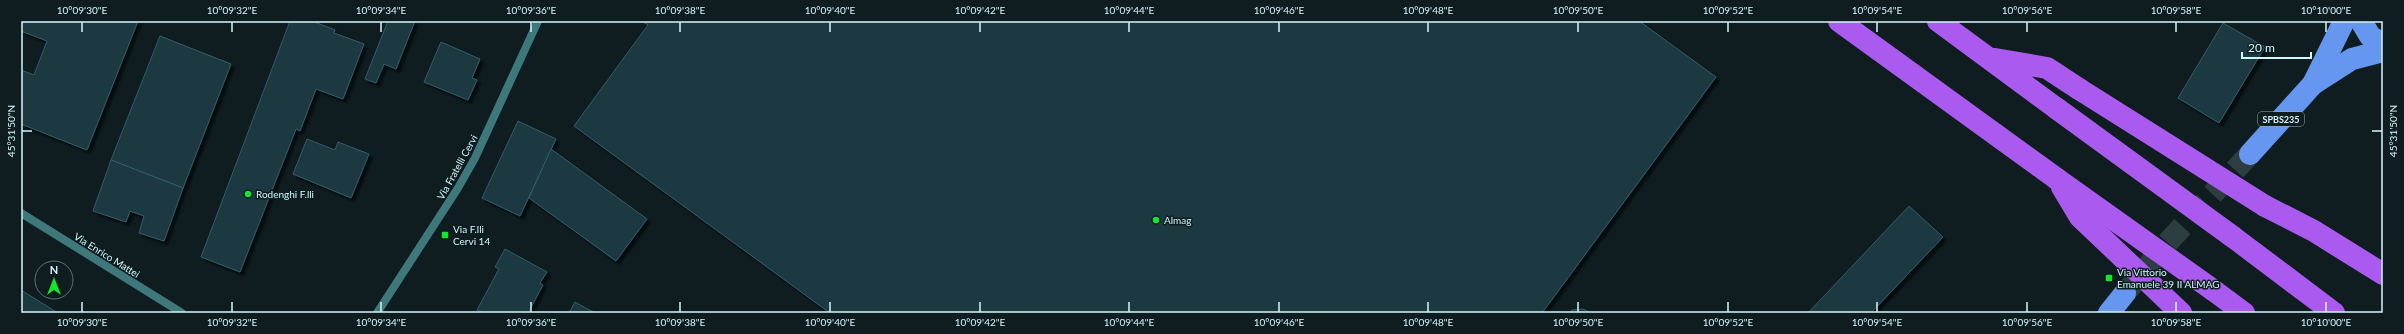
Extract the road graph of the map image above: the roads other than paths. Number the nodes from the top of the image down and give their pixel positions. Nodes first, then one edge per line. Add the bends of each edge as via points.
1 (538, 21) edge
2 (1839, 21) edge
3 (1938, 21) edge
4 (2344, 21) edge
5 (2361, 21) edge
6 (2383, 44) edge
7 (2383, 51) edge
8 (1992, 59) junction
9 (2313, 84) junction
10 (2250, 154) tunnel mouth
11 (2057, 179) junction
12 (21, 213) edge
13 (2383, 274) edge
14 (2125, 294) tunnel mouth
15 (182, 313) edge
16 (377, 313) edge
17 (2109, 313) edge
18 (2181, 313) edge
19 (2244, 313) edge
20 (2334, 313) edge

1 - 16 street, Via Fratelli Cervi via 471,164 404,275
2 - 11 highway
3 - 8 highway
4 - 9 main road, SPBS235
5 - 6 main road via 2370,36
7 - 9 main road, SPBS235 via 2352,59
8 - 13 highway, bridge via 2047,68 2265,206 2314,231
8 - 20 highway, bridge
9 - 10 main road, SPBS235
11 - 18 highway, bridge via 2080,217
11 - 19 highway, bridge
12 - 15 street, Via Enrico Mattei
14 - 17 main road

